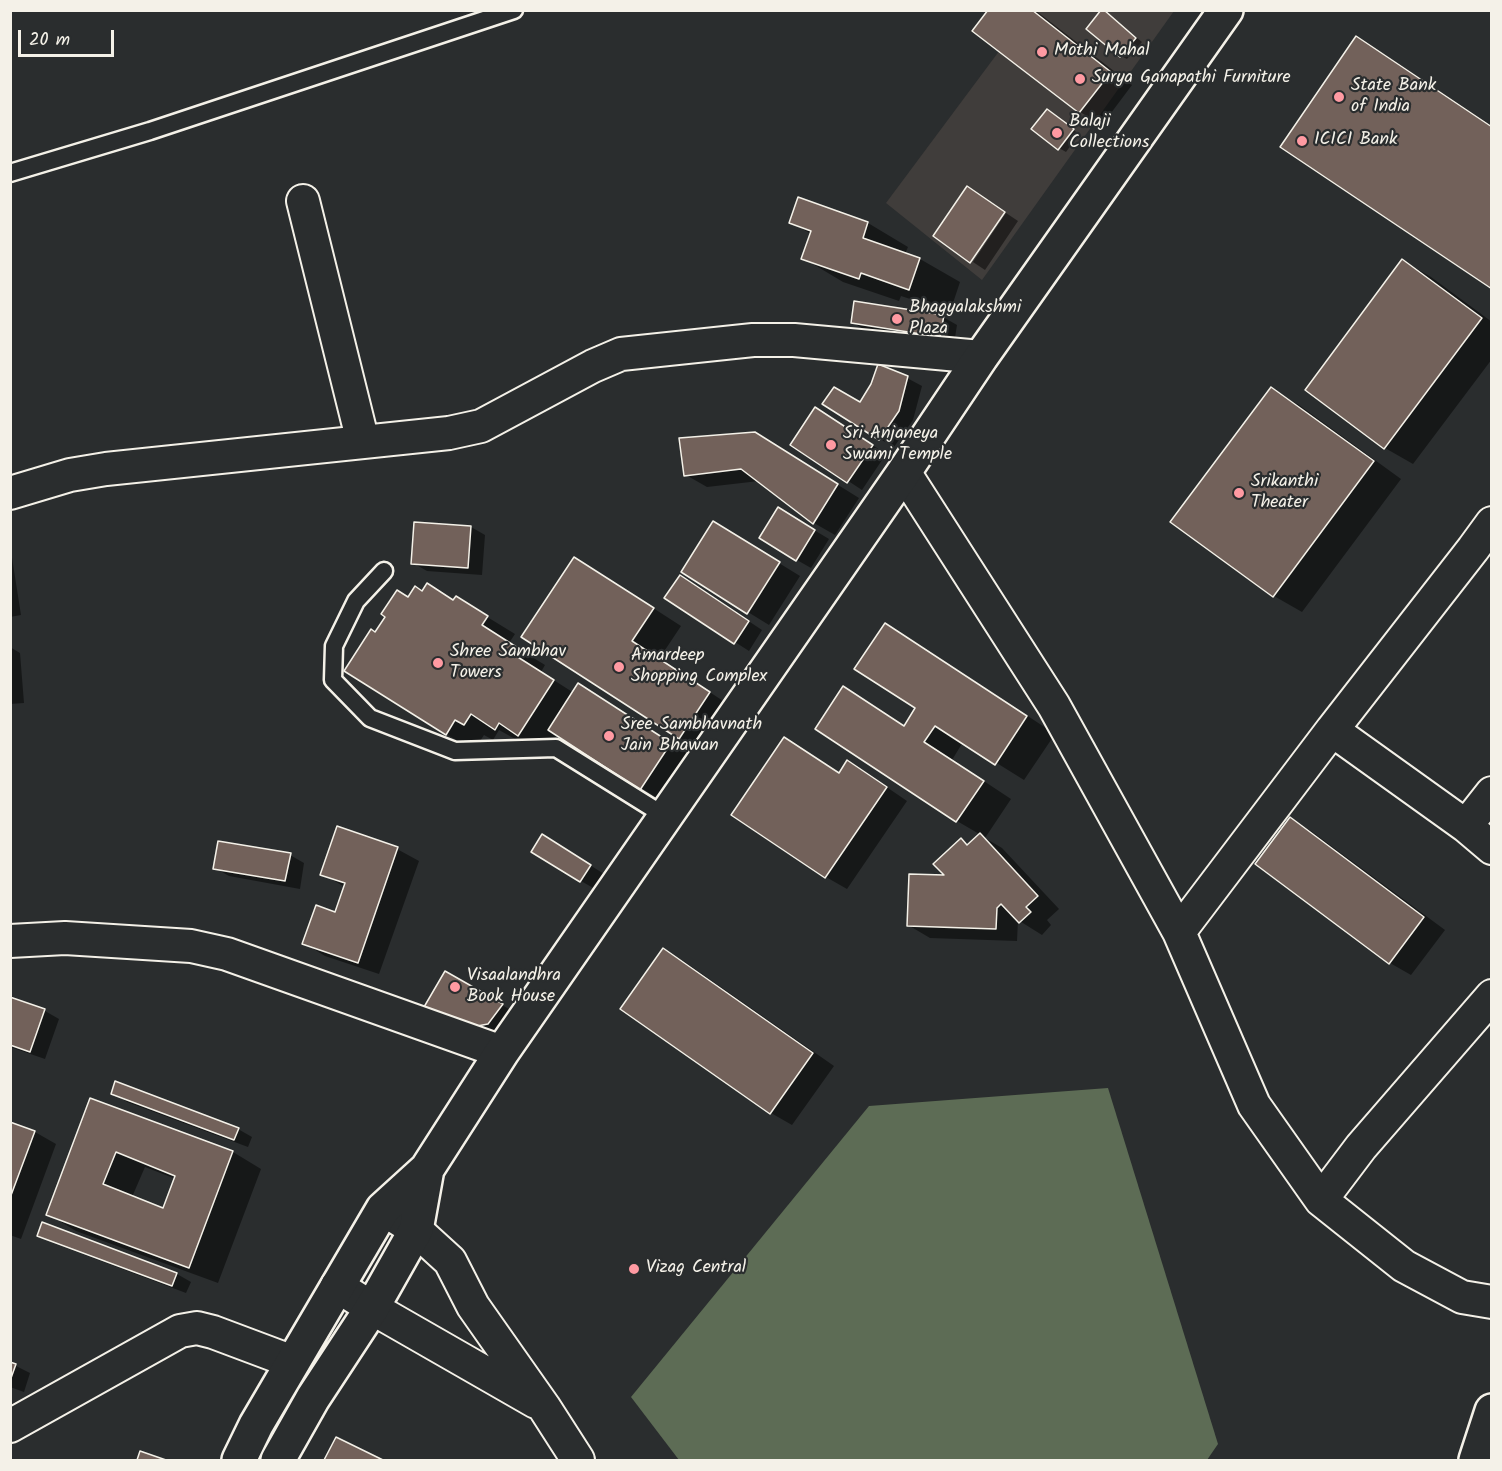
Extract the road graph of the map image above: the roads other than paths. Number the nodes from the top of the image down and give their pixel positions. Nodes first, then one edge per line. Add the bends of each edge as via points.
1 (514, 10) edge
2 (1226, 10) edge
3 (10, 173) edge
4 (303, 201) dead end
5 (981, 357) junction
6 (363, 442) junction
7 (904, 472) junction
8 (10, 493) edge
9 (1491, 523) edge
10 (1482, 556) edge
11 (384, 570) dead end
12 (1332, 730) junction
13 (1491, 793) edge
14 (665, 816) junction
15 (1466, 826) junction
16 (1491, 848) edge
17 (1179, 932) junction
18 (10, 941) edge
19 (1491, 996) edge
20 (502, 1052) junction
21 (427, 1169) junction
22 (1321, 1200) junction
23 (383, 1209) junction
24 (416, 1230) junction
25 (337, 1286) junction
26 (1491, 1302) edge
27 (372, 1308) junction
28 (293, 1362) junction
29 (544, 1407) junction
30 (1491, 1418) edge
31 (10, 1425) edge
32 (239, 1461) edge
33 (278, 1461) edge
34 (578, 1461) edge
35 (1476, 1461) edge

1 - 3 lane via 150,131
2 - 5 main road
4 - 6 street
5 - 6 street via 794,340 753,340 621,354 481,426
5 - 7 main road
6 - 8 street via 106,469
7 - 14 main road
7 - 17 street via 1054,706
9 - 10 street
10 - 12 street
11 - 14 lane via 356,601 334,646 333,680 370,718 455,751 556,748
12 - 15 street
12 - 17 street
13 - 15 street
14 - 20 main road
15 - 16 street
17 - 22 street via 1254,1105
18 - 20 street via 77,939 191,946 227,954
19 - 22 street via 1361,1147
20 - 21 main road
21 - 23 main road
21 - 24 main road
22 - 26 street via 1404,1266 1462,1297
23 - 24 street
23 - 25 main road
24 - 27 main road
24 - 29 street via 450,1261 473,1306
25 - 27 street
25 - 28 main road
27 - 29 street
27 - 33 main road via 313,1398
28 - 31 street via 213,1332 180,1331
28 - 32 main road
29 - 34 street
30 - 35 main road

